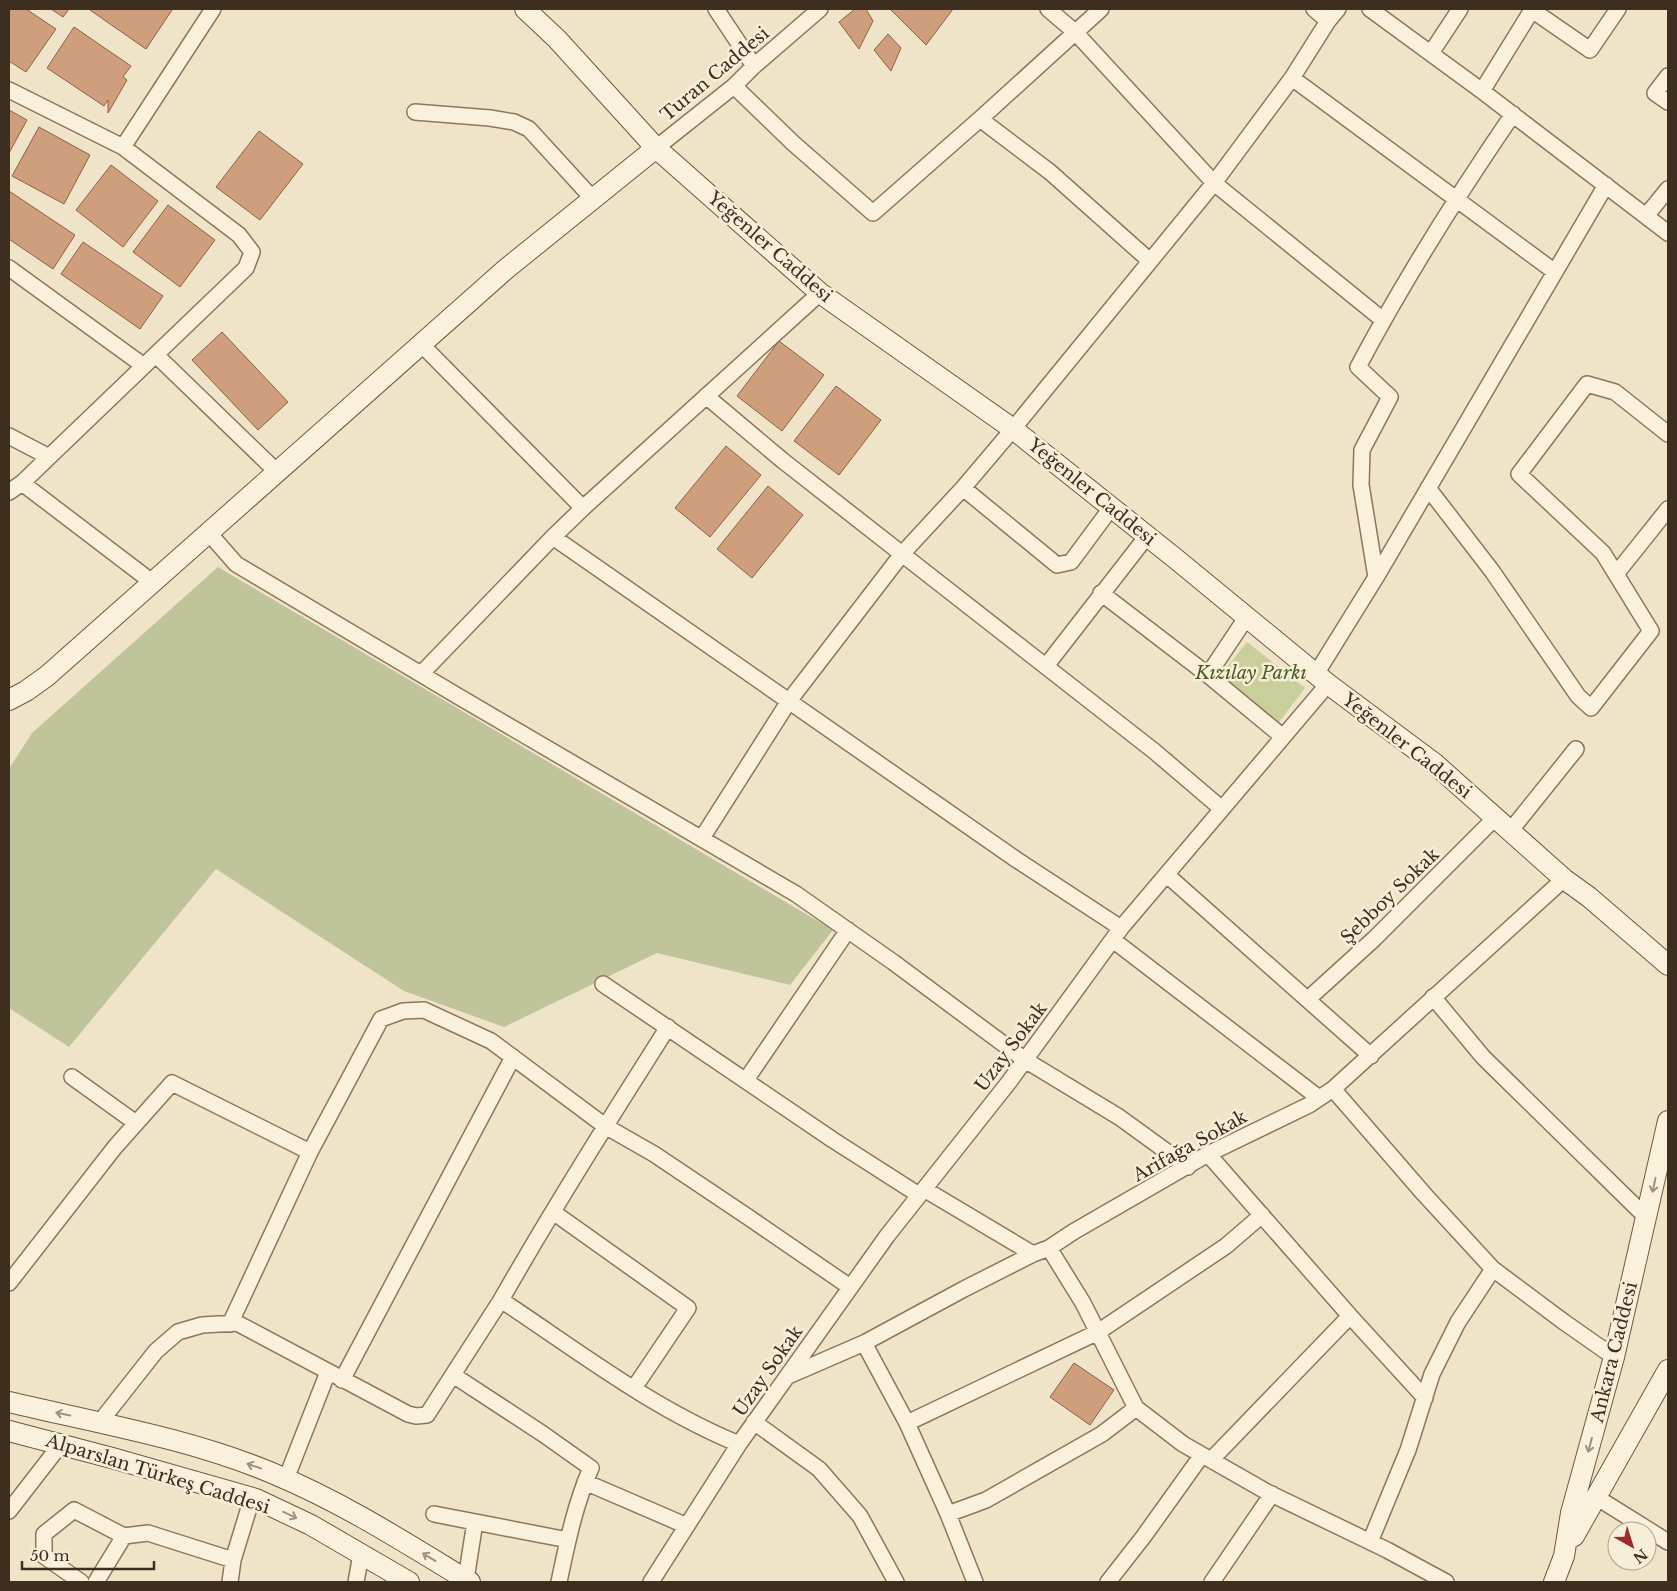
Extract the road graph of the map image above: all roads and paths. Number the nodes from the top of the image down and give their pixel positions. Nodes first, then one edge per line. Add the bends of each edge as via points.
1 (213, 9) edge
2 (526, 9) edge
3 (716, 9) edge
4 (820, 9) edge
5 (1048, 9) edge
6 (1101, 9) edge
7 (1314, 9) edge
8 (1338, 9) edge
9 (1370, 9) edge
10 (1460, 9) edge
11 (1618, 9) edge
12 (1328, 21) junction
13 (1075, 32) junction
14 (1431, 54) junction
15 (754, 66) junction
16 (1668, 76) edge
17 (1292, 78) junction
18 (734, 86) junction
19 (9, 90) edge
20 (1482, 91) junction
21 (1668, 102) edge
22 (414, 112) dead end
23 (1513, 114) junction
24 (980, 119) junction
25 (123, 147) junction
26 (656, 148) junction
27 (1214, 183) junction
28 (1606, 185) junction
29 (1668, 190) edge
30 (1456, 198) junction
31 (593, 199) junction
32 (1646, 216) junction
33 (1668, 233) edge
34 (1150, 261) junction
35 (9, 268) edge
36 (1555, 272) junction
37 (820, 293) junction
38 (1383, 320) junction
39 (421, 344) junction
40 (156, 355) junction
41 (144, 366) junction
42 (706, 396) junction
43 (1013, 429) junction
44 (1668, 434) edge
45 (9, 436) edge
46 (50, 457) junction
47 (276, 471) junction
48 (22, 483) junction
49 (963, 488) junction
50 (1428, 488) junction
51 (9, 492) edge
52 (582, 508) junction
53 (1112, 508) junction
54 (1668, 510) edge
55 (208, 532) junction
56 (1146, 536) junction
57 (553, 537) junction
58 (902, 554) junction
59 (1616, 574) junction
60 (1376, 577) junction
61 (152, 582) junction
62 (1101, 593) junction
63 (1246, 618) junction
64 (1046, 666) junction
65 (421, 674) junction
66 (1208, 675) junction
67 (1322, 679) junction
68 (9, 700) edge
69 (789, 701) junction
70 (1283, 736) junction
71 (1576, 749) dead end
72 (1222, 809) junction
73 (1496, 817) junction
74 (1511, 830) junction
75 (702, 838) junction
76 (1168, 875) junction
77 (1564, 879) junction
78 (848, 930) junction
79 (1117, 934) junction
80 (1668, 965) edge
81 (603, 984) dead end
82 (1433, 997) junction
83 (1308, 999) junction
84 (668, 1027) junction
85 (1371, 1056) junction
86 (513, 1057) junction
87 (1025, 1060) junction
88 (72, 1077) dead end
89 (746, 1080) junction
90 (1333, 1089) junction
91 (1319, 1098) junction
92 (1668, 1121) edge
93 (136, 1123) junction
94 (605, 1126) junction
95 (310, 1152) junction
96 (1208, 1154) junction
97 (1188, 1167) junction
98 (922, 1192) junction
99 (553, 1212) junction
100 (1262, 1214) junction
101 (1647, 1218) junction
102 (1049, 1248) junction
103 (1033, 1254) junction
104 (1493, 1269) junction
105 (9, 1283) edge
106 (850, 1287) junction
107 (502, 1300) junction
108 (1350, 1316) junction
109 (230, 1324) junction
110 (1098, 1332) junction
111 (864, 1343) junction
112 (1614, 1356) junction
113 (328, 1372) junction
114 (453, 1375) junction
115 (787, 1376) junction
116 (342, 1380) junction
117 (1665, 1384) edge
118 (634, 1388) junction
119 (1425, 1398) junction
120 (9, 1402) edge
121 (1136, 1408) junction
122 (100, 1422) junction
123 (754, 1422) junction
124 (907, 1423) junction
125 (9, 1431) edge
126 (62, 1444) junction
127 (738, 1444) junction
128 (1206, 1457) junction
129 (286, 1479) junction
130 (585, 1482) junction
131 (1272, 1494) junction
132 (1596, 1496) junction
133 (252, 1498) junction
134 (9, 1511) edge
135 (434, 1514) dead end
136 (948, 1514) junction
137 (1577, 1515) junction
138 (476, 1522) junction
139 (687, 1526) junction
140 (124, 1536) junction
141 (568, 1540) junction
142 (1370, 1542) junction
143 (1668, 1542) edge
144 (361, 1554) junction
145 (233, 1560) junction
146 (468, 1581) edge
147 (81, 1582) edge
148 (96, 1582) edge
149 (230, 1582) edge
150 (356, 1582) edge
151 (409, 1582) edge
152 (559, 1582) edge
153 (652, 1582) edge
154 (896, 1582) edge
155 (975, 1582) edge
156 (1108, 1582) edge
157 (1212, 1582) edge
158 (1446, 1582) edge
159 (1554, 1582) edge

1 - 25 street
2 - 26 street, Yeğenler Caddesi
3 - 15 street
4 - 15 street, Turan Caddesi
5 - 13 street
6 - 13 street
7 - 12 street
8 - 12 street
9 - 14 street
10 - 14 street
11 - 20 street via 1590,50 1532,10
12 - 17 street
13 - 24 street
13 - 27 street
14 - 20 street
15 - 18 street, Turan Caddesi
16 - 21 street via 1655,93
17 - 27 street
17 - 30 street
18 - 24 street via 793,143 873,212
18 - 26 street, Turan Caddesi
19 - 25 street
20 - 23 street
22 - 31 street via 490,118 514,122 529,129
23 - 28 street
23 - 30 street
24 - 34 street via 1050,172
25 - 40 street via 239,236 252,252 246,268
26 - 31 street
26 - 37 street, Yeğenler Caddesi
27 - 34 street
27 - 38 street
28 - 32 street
28 - 36 street, Uzay Sokak
29 - 32 street
30 - 36 street
30 - 38 street
31 - 39 street via 506,269
32 - 33 street
34 - 43 street
35 - 41 street
36 - 50 street, Uzay Sokak
37 - 42 street
37 - 43 street, Yeğenler Caddesi
38 - 60 street via 1358,367 1390,397 1362,450 1361,485
39 - 47 street
39 - 52 street
40 - 41 street
40 - 47 street
41 - 46 street
42 - 52 street
42 - 58 street
43 - 49 street
43 - 53 street, Yeğenler Caddesi
44 - 59 street via 1615,392 1587,384 1519,474 1603,553
45 - 46 street
46 - 48 street
47 - 55 street
48 - 51 street
48 - 61 street
49 - 53 street via 1057,565 1070,562
49 - 58 street
50 - 59 street via 1492,571 1578,696 1591,708 1651,631
50 - 60 street, Uzay Sokak
52 - 57 street
53 - 56 street, Yeğenler Caddesi
54 - 59 street
55 - 61 street
55 - 65 street via 236,564
56 - 62 street
56 - 63 street, Yeğenler Caddesi
57 - 65 street
57 - 69 street
58 - 64 street
58 - 69 street
60 - 67 street, Uzay Sokak
61 - 68 street via 47,676
62 - 64 street
62 - 66 street
63 - 66 street
63 - 67 street, Yeğenler Caddesi
64 - 72 street
65 - 75 street
66 - 70 street
67 - 70 street, Uzay Sokak
67 - 73 street, Yeğenler Caddesi via 1434,763
69 - 75 street
69 - 79 street
70 - 72 street, Uzay Sokak
71 - 74 street
72 - 76 street, Uzay Sokak
73 - 74 street, Yeğenler Caddesi
73 - 83 street, Şebboy Sokak
74 - 77 street, Yeğenler Caddesi
75 - 78 street via 796,894
76 - 79 street, Uzay Sokak
76 - 83 street
77 - 80 street, Yeğenler Caddesi
77 - 82 street, Arifağa Sokak
78 - 87 street
78 - 89 street
79 - 87 street, Uzay Sokak
79 - 91 street
81 - 84 street
82 - 85 street, Arifağa Sokak
82 - 101 street via 1483,1057
83 - 85 street
84 - 89 street
84 - 94 street
85 - 90 street, Arifağa Sokak
86 - 94 street
86 - 95 street via 491,1041 424,1010 402,1011 381,1019
86 - 116 street
87 - 97 street via 1120,1117
87 - 98 street, Uzay Sokak
88 - 93 street
89 - 98 street via 833,1140
90 - 91 street, Arifağa Sokak
90 - 104 street
91 - 96 street, Arifağa Sokak
92 -> 101 street, Ankara Caddesi
93 - 95 street via 172,1083
93 - 105 street
94 - 99 street
94 - 106 street via 741,1211
95 - 109 street
96 - 97 street, Arifağa Sokak
96 - 100 street
97 - 102 street, Arifağa Sokak
98 - 103 street
98 - 106 street, Uzay Sokak
99 - 107 street
99 - 118 street via 688,1308
100 - 108 street
100 - 110 street via 1226,1246
101 - 112 street, Ankara Caddesi
102 - 103 street, Arifağa Sokak
102 - 110 street
103 - 111 street, Arifağa Sokak
104 - 112 street
104 - 119 street via 1458,1322 1432,1374
106 - 115 street, Uzay Sokak
107 - 114 street
107 - 118 street
108 - 119 street
108 - 128 street
109 - 113 street via 237,1323
109 - 122 street via 202,1325 178,1332 156,1351
110 - 121 street
110 - 124 street
111 - 115 street, Arifağa Sokak
111 - 124 street
112 -> 137 street, Ankara Caddesi
113 - 116 street
113 - 129 street
114 - 116 street via 428,1415 416,1416
114 - 130 street via 591,1468
115 - 123 street, Uzay Sokak
117 - 132 street
118 - 127 street via 706,1431
119 - 142 street via 1408,1450
122 -> 120 street, Alparslan Türkeş Caddesi
121 - 128 street via 1183,1444
121 - 136 street via 1102,1434 986,1500
129 -> 122 street, Alparslan Türkeş Caddesi via 200,1448
123 - 127 street, Uzay Sokak
123 - 154 street via 819,1469 860,1516
124 - 136 street
125 - 126 street, Alparslan Türkeş Caddesi
126 - 133 street, Alparslan Türkeş Caddesi
126 - 134 street
127 - 139 street, Uzay Sokak
128 - 131 street
128 - 156 street
146 -> 129 street, Alparslan Türkeş Caddesi via 352,1511
130 - 139 street
130 - 141 street
131 - 142 street
131 - 157 street
132 - 137 street
132 - 143 street
133 -> 144 street, Alparslan Türkeş Caddesi
133 - 145 street
135 - 138 street
136 - 155 street
137 - 159 street, Ankara Caddesi
138 - 141 street
138 - 146 street
139 - 153 street, Uzay Sokak
140 - 145 street via 148,1533
140 - 147 street via 74,1510 44,1534 44,1556
140 - 148 street
141 - 152 street
142 - 158 street
144 - 150 street
144 - 151 street, Alparslan Türkeş Caddesi
145 - 149 street

